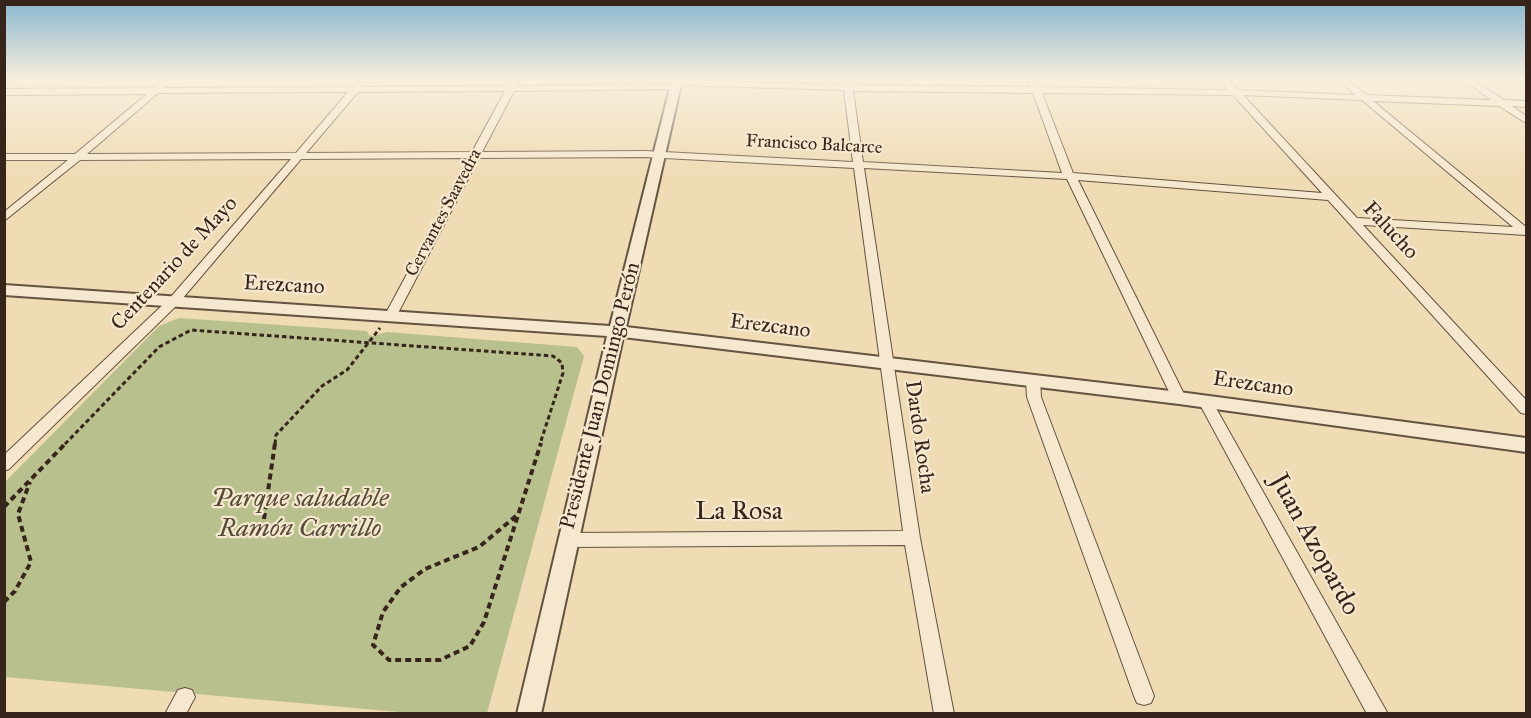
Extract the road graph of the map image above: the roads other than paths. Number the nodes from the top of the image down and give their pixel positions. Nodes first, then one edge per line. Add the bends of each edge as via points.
1 (129, 114) edge
2 (335, 114) edge
3 (497, 114) edge
4 (669, 114) edge
5 (851, 114) edge
6 (1045, 114) edge
7 (1255, 114) edge
8 (1385, 114) edge
9 (474, 155) junction
10 (659, 155) junction
11 (300, 156) junction
12 (4, 157) edge
13 (78, 157) junction
14 (859, 166) junction
15 (1071, 177) junction
16 (1332, 197) junction
17 (4, 218) edge
18 (1356, 221) junction
19 (1526, 232) edge
20 (4, 290) edge
21 (173, 302) junction
22 (391, 315) junction
23 (616, 331) junction
24 (887, 363) junction
25 (1033, 380) junction
26 (1179, 398) junction
27 (1205, 401) junction
28 (1527, 409) edge
29 (1527, 445) edge
30 (4, 465) edge
31 (912, 538) junction
32 (567, 540) junction
33 (1144, 696) dead end
34 (529, 714) edge
35 (944, 714) edge
36 (1378, 714) edge

1 - 13 street
2 - 11 street, Centenario de Mayo
3 - 9 street, Cervantes Saavedra
4 - 10 street, Presidente Juan Domingo Perón
5 - 14 street, Dardo Rocha
6 - 15 street
7 - 16 street, Falucho
8 - 19 street
9 - 10 street, Francisco Balcarce
9 - 11 street, Francisco Balcarce
9 - 22 street, Cervantes Saavedra
10 - 14 street, Francisco Balcarce
10 - 23 street, Presidente Juan Domingo Perón
11 - 13 street, Francisco Balcarce
11 - 21 street, Centenario de Mayo
12 - 13 street, Francisco Balcarce
13 - 17 street
14 - 15 street, Francisco Balcarce
14 - 24 street, Dardo Rocha
15 - 16 street, Francisco Balcarce
15 - 26 street
16 - 18 street, Falucho
18 - 19 street
18 - 28 street, Falucho
20 - 21 street, Erezcano
21 - 22 street, Erezcano
21 - 30 street, Centenario de Mayo
22 - 23 street, Erezcano
23 - 24 street, Erezcano
23 - 32 street, Presidente Juan Domingo Perón
24 - 25 street, Erezcano
24 - 31 street, Dardo Rocha
25 - 26 street, Erezcano
25 - 33 street via 1034,397
26 - 27 street, Erezcano
27 - 29 street, Erezcano
27 - 36 street, Juan Azopardo
31 - 32 street, La Rosa
31 - 35 street, Dardo Rocha
32 - 34 street, Presidente Juan Domingo Perón

